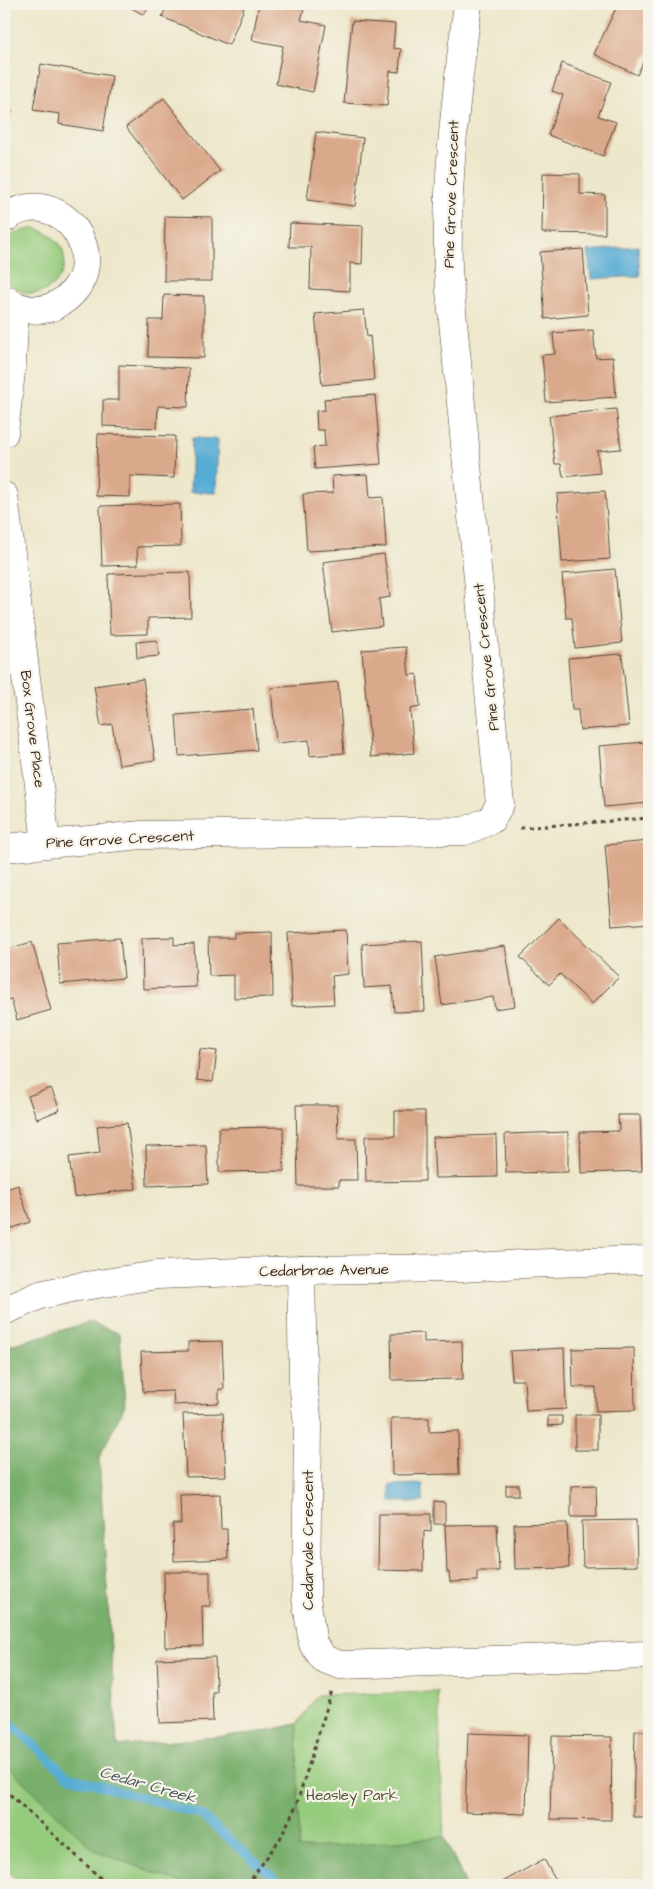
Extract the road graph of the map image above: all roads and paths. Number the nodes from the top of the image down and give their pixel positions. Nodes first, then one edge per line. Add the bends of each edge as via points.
1 (468, 4) edge
2 (4, 219) edge
3 (9, 303) edge
4 (4, 433) edge
5 (4, 496) edge
6 (649, 818) edge
7 (518, 828) dead end
8 (46, 843) junction
9 (4, 848) edge
10 (649, 1260) edge
11 (301, 1270) junction
12 (4, 1311) edge
13 (649, 1655) edge
14 (340, 1665) junction
15 (4, 1789) edge
16 (108, 1885) edge
17 (247, 1885) edge

1 - 8 street, Pine Grove Crescent via 450,150 448,270 500,804 491,820 465,831 142,835
2 - 3 street via 27,208 55,212 70,222 80,237 86,257 79,285 52,307 32,310
3 - 4 street via 12,363
5 - 8 street, Box Grove Place
6 - 7 path
8 - 9 street, Pine Grove Crescent
10 - 11 street, Cedarbrae Avenue via 462,1268
11 - 12 street, Cedarbrae Avenue via 157,1276 104,1282 40,1295
11 - 14 street, Cedarvale Crescent via 303,1383 308,1433 306,1598 313,1644 324,1659
13 - 14 street
14 - 17 path via 296,1806 280,1839
15 - 16 path

